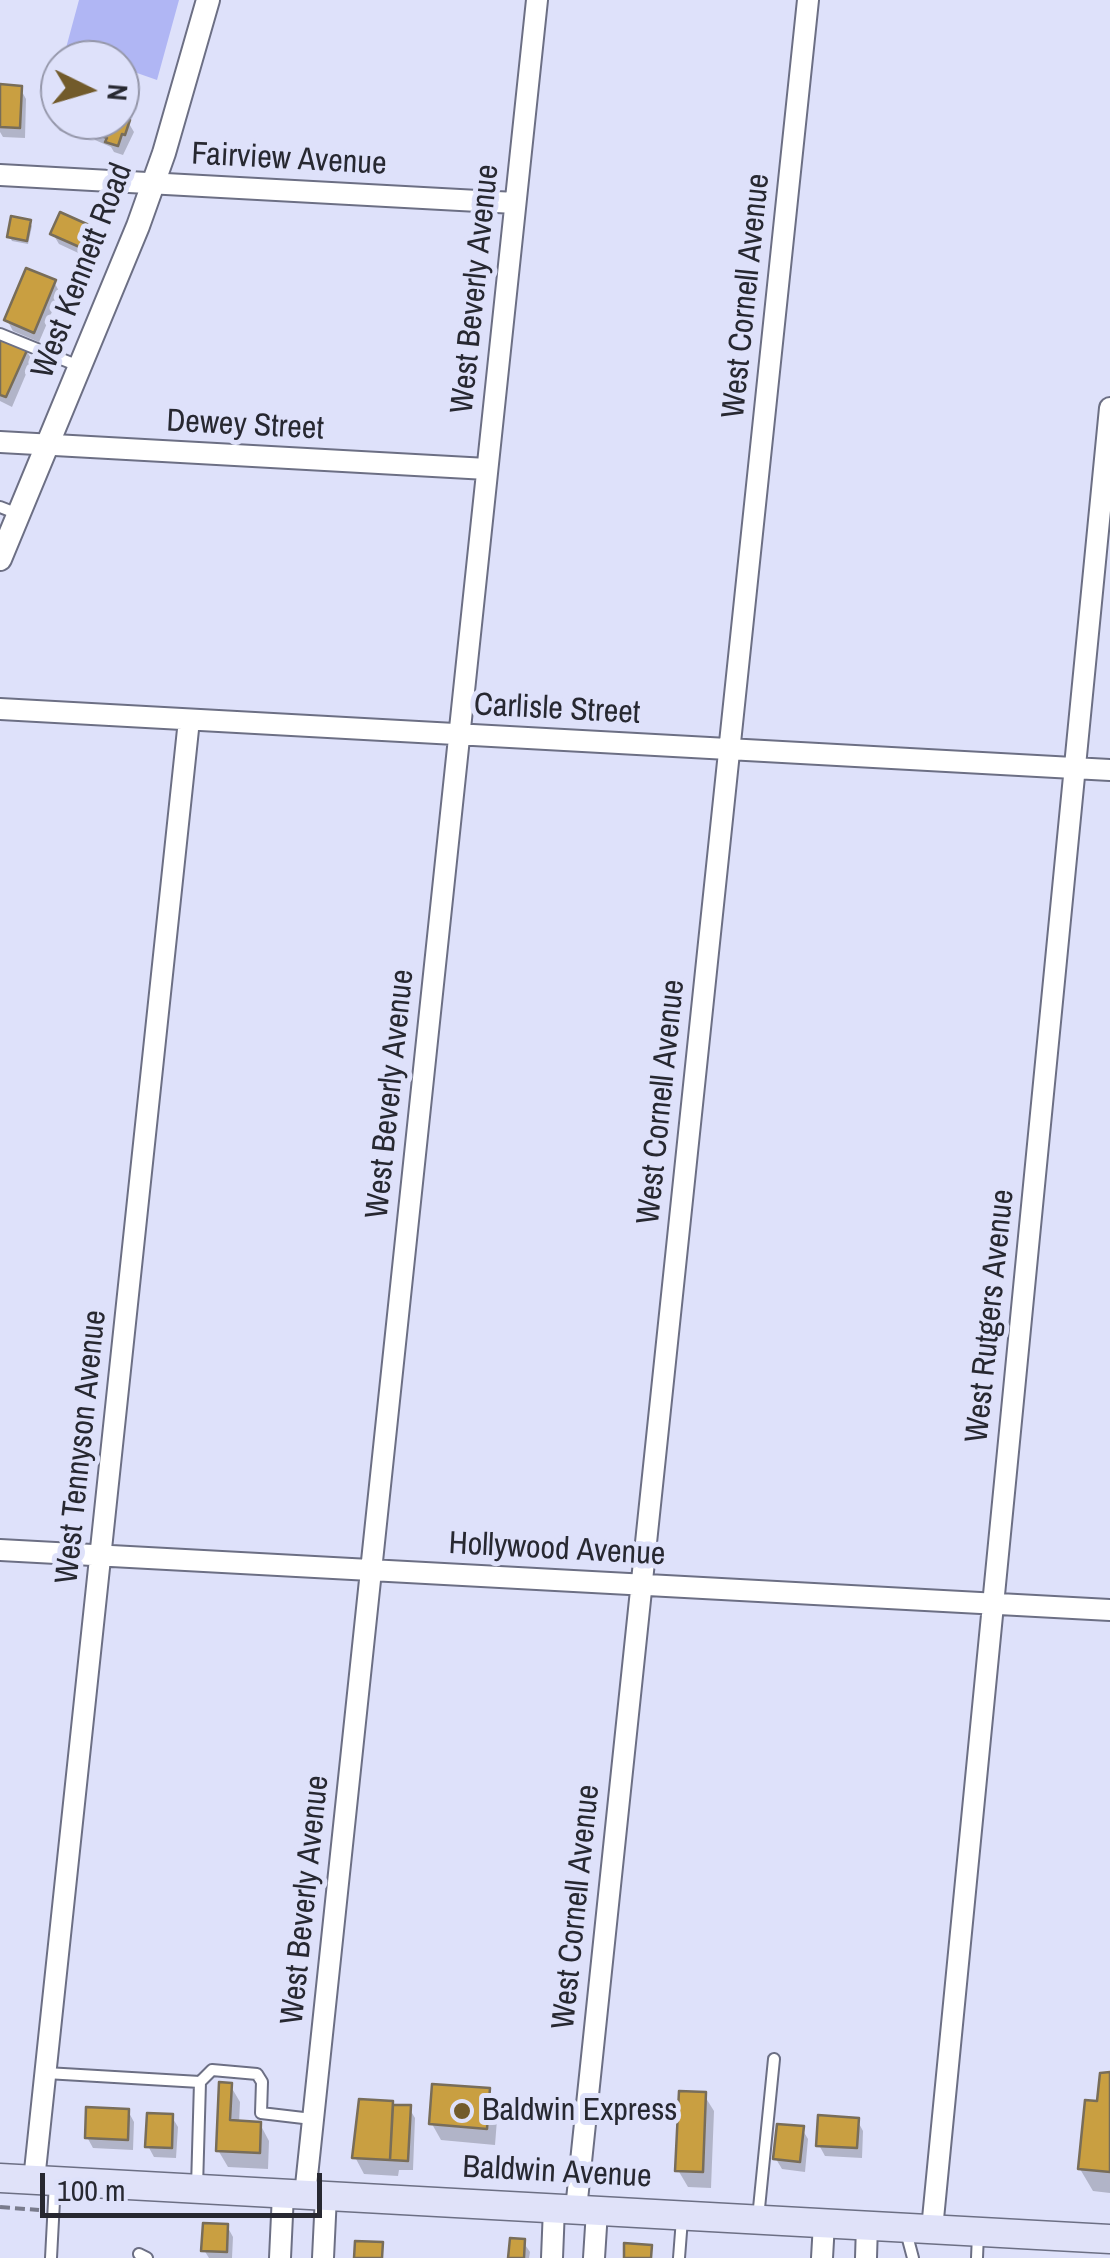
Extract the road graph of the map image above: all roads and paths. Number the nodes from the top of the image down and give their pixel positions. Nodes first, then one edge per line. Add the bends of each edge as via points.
1 (208, 0) edge
2 (537, 0) edge
3 (808, 0) edge
4 (0, 175) edge
5 (154, 182) junction
6 (516, 202) junction
7 (0, 334) edge
8 (81, 367) junction
9 (1110, 408) edge
10 (0, 442) edge
11 (48, 444) junction
12 (487, 469) junction
13 (10, 510) edge
14 (0, 559) edge
15 (0, 709) edge
16 (189, 720) junction
17 (460, 734) junction
18 (729, 750) junction
19 (1075, 768) junction
20 (1110, 770) edge
21 (0, 1550) edge
22 (100, 1555) junction
23 (371, 1570) junction
24 (642, 1585) junction
25 (993, 1604) junction
26 (1110, 1610) edge
27 (774, 2059) dead end
28 (46, 2073) junction
29 (200, 2082) junction
30 (313, 2119) junction
31 (0, 2178) edge
32 (45, 2181) junction
33 (197, 2189) junction
34 (305, 2195) junction
35 (0, 2208) edge
36 (576, 2209) junction
37 (54, 2210) junction
38 (682, 2215) junction
39 (758, 2220) junction
40 (824, 2223) junction
41 (867, 2226) junction
42 (918, 2228) junction
43 (977, 2245) edge
44 (1100, 2245) edge
45 (51, 2258) edge
46 (280, 2258) edge
47 (323, 2258) edge
48 (552, 2258) edge
49 (594, 2258) edge
50 (679, 2258) edge
51 (822, 2258) edge
52 (866, 2258) edge
53 (913, 2258) edge

1 - 5 street, West Kennett Road
2 - 6 street, West Beverly Avenue
3 - 18 street, West Cornell Avenue
4 - 5 street, Fairview Avenue
5 - 6 street, Fairview Avenue
5 - 8 street, West Kennett Road
6 - 12 street, West Beverly Avenue
7 - 8 lane
8 - 11 street, West Kennett Road
9 - 19 street, West Rutgers Avenue
10 - 11 street, Dewey Street
11 - 12 street, Dewey Street
11 - 13 street, West Kennett Road
12 - 17 street, West Beverly Avenue
13 - 14 street, West Kennett Road
15 - 16 street, Carlisle Street
16 - 17 street, Carlisle Street
16 - 22 street, West Tennyson Avenue
17 - 18 street, Carlisle Street
17 - 23 street, West Beverly Avenue
18 - 19 street, Carlisle Street
18 - 24 street, West Cornell Avenue
19 - 20 street, Carlisle Street
19 - 25 street, West Rutgers Avenue
21 - 22 street, Hollywood Avenue
22 - 23 street, Hollywood Avenue
22 - 28 street, West Tennyson Avenue
23 - 24 street, Hollywood Avenue
23 - 30 street, West Beverly Avenue
24 - 25 street, Hollywood Avenue
24 - 36 street, West Cornell Avenue
25 - 26 street, Hollywood Avenue
25 - 42 street, West Rutgers Avenue
27 - 39 lane
28 - 29 lane
28 - 32 street, West Tennyson Avenue
29 - 30 lane via 212,2070 257,2074 261,2112
29 - 33 lane
30 - 34 street, West Beverly Avenue
31 - 32 main road, Baldwin Avenue
32 - 33 main road, Baldwin Avenue
32 - 37 lane
33 - 34 main road, Baldwin Avenue
34 - 36 main road, Baldwin Avenue
34 - 46 street
34 - 47 street
35 - 37 path
36 - 38 main road, Baldwin Avenue
36 - 48 street
36 - 49 street
37 - 45 lane
38 - 39 main road, Baldwin Avenue
38 - 50 lane
39 - 40 main road, Baldwin Avenue
40 - 41 main road, Baldwin Avenue
40 - 51 street
41 - 42 main road, Baldwin Avenue
41 - 52 street
42 - 43 main road, Baldwin Avenue
42 - 53 lane
43 - 44 main road, Baldwin Avenue

